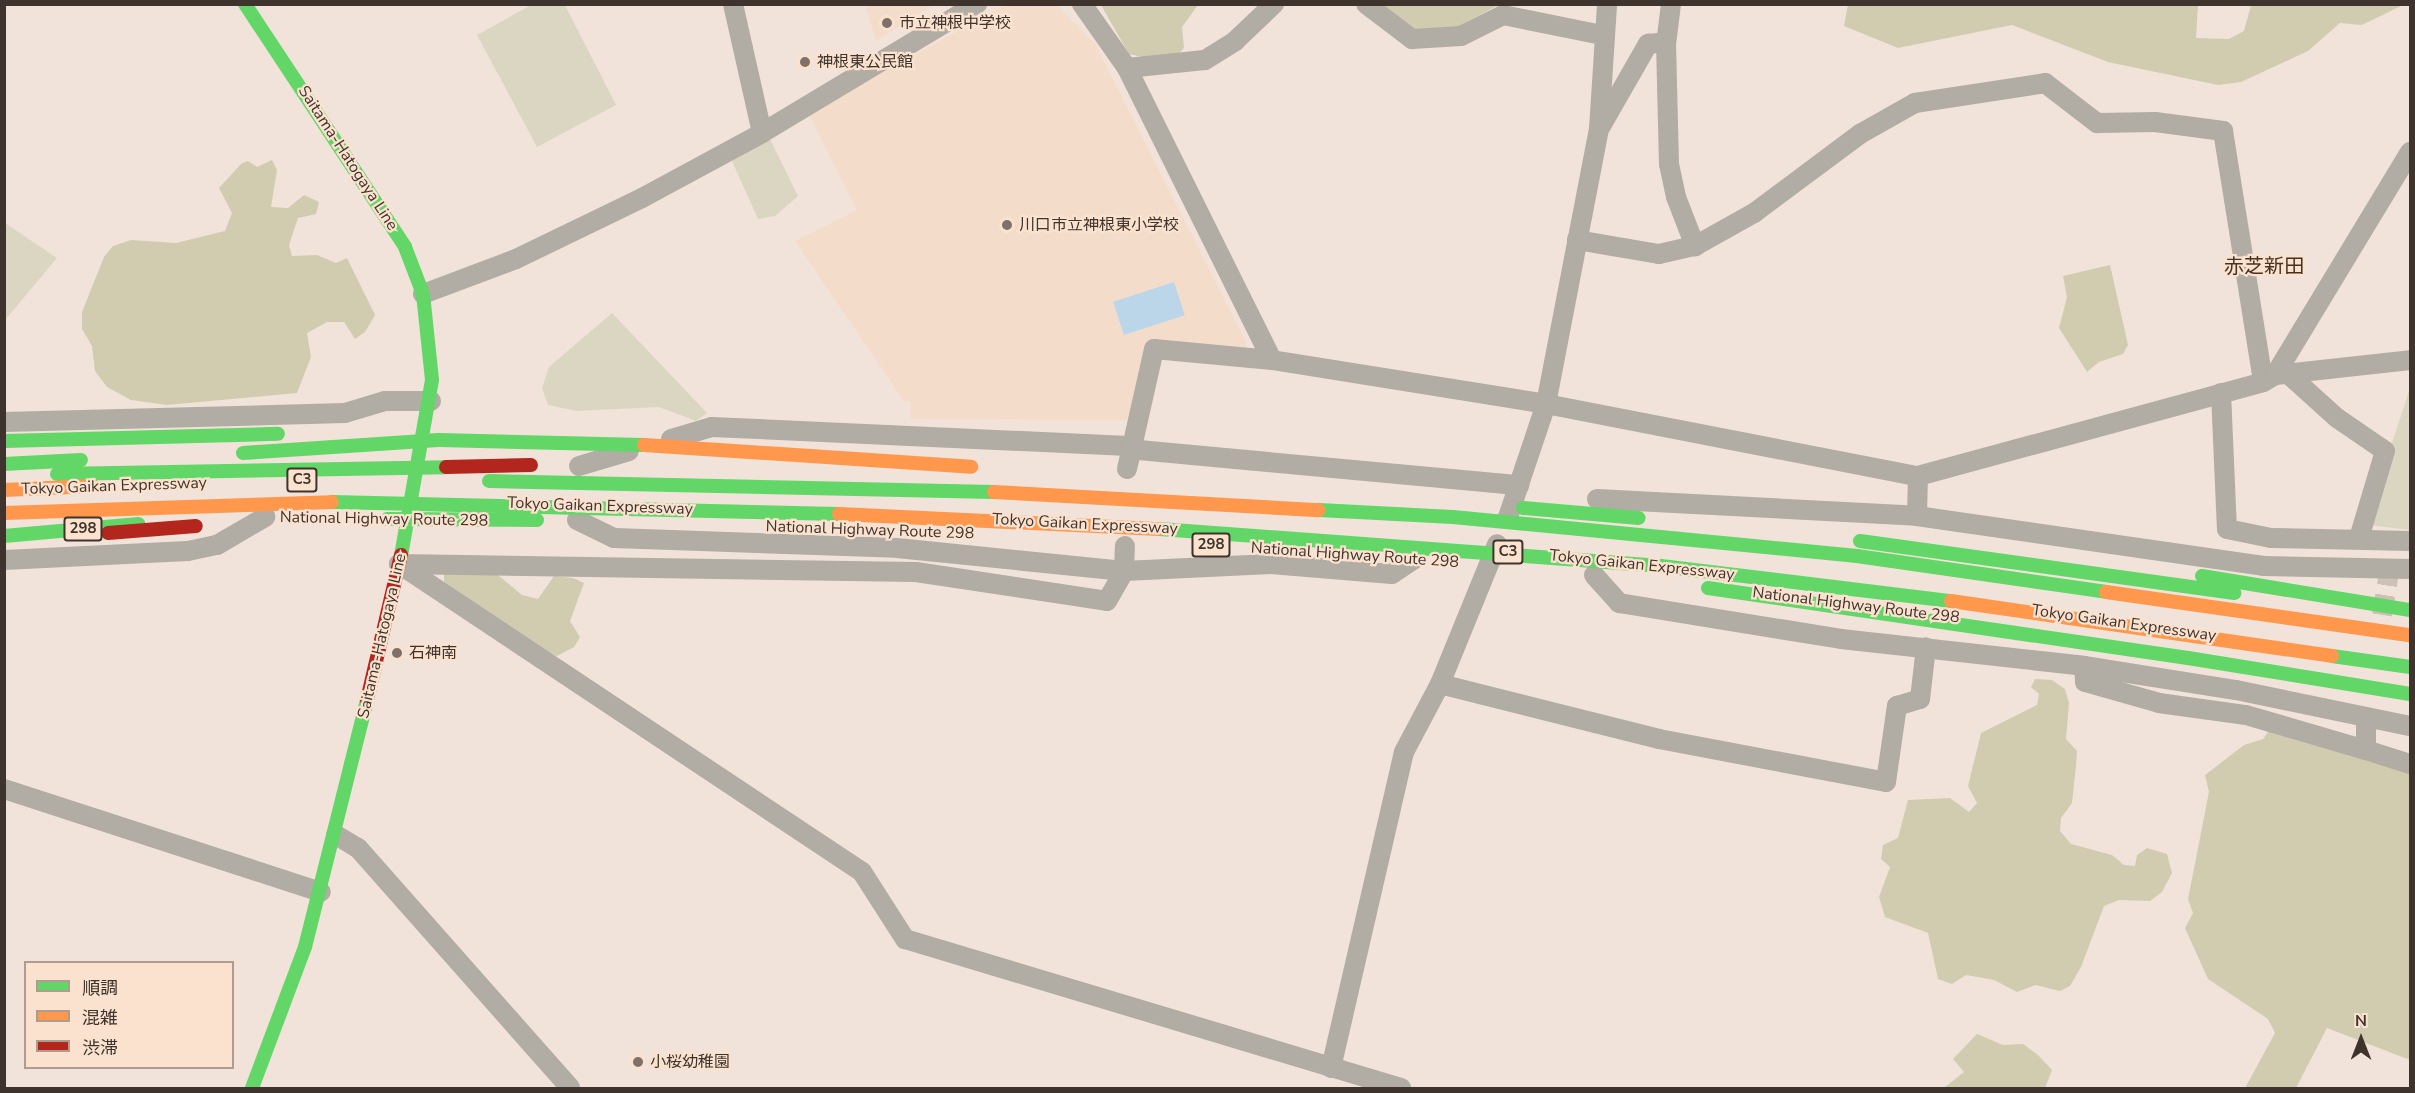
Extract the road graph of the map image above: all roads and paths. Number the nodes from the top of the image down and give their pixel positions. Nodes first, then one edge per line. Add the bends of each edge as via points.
1 (245, 4) edge
2 (733, 4) edge
3 (1082, 4) edge
4 (1274, 4) edge
5 (1366, 4) edge
6 (1607, 4) edge
7 (1671, 4) edge
8 (972, 5) edge
9 (1602, 35) junction
10 (1666, 42) junction
11 (1126, 68) junction
12 (1599, 129) junction
13 (762, 133) junction
14 (2410, 152) edge
15 (1577, 240) junction
16 (1695, 246) junction
17 (423, 294) junction
18 (1272, 360) junction
19 (2410, 360) edge
20 (2275, 377) junction
21 (2221, 393) junction
22 (431, 401) junction
23 (1546, 404) junction
24 (4, 423) edge
25 (439, 440) junction
26 (4, 441) edge
27 (231, 454) dead end
28 (183, 456) dead end
29 (4, 464) edge
30 (420, 465) junction
31 (545, 466) dead end
32 (574, 466) joint
33 (635, 466) dead end
34 (753, 469) dead end
35 (992, 469) dead end
36 (1131, 472) junction
37 (4, 476) edge
38 (1918, 476) junction
39 (1040, 478) dead end
40 (1519, 485) junction
41 (4, 490) edge
42 (1307, 493) dead end
43 (488, 503) junction
44 (1293, 506) junction
45 (1512, 507) junction
46 (1570, 512) junction
47 (4, 513) edge
48 (1917, 516) junction
49 (265, 518) junction
50 (325, 518) dead end
51 (349, 518) dead end
52 (409, 519) junction
53 (1649, 519) dead end
54 (577, 520) junction
55 (160, 522) junction
56 (4, 529) edge
57 (1794, 534) dead end
58 (4, 536) edge
59 (1837, 538) junction
60 (2359, 538) junction
61 (2401, 541) edge
62 (4, 542) edge
63 (1125, 546) dead end
64 (1414, 559) junction
65 (4, 560) edge
66 (399, 564) junction
67 (1489, 565) junction
68 (2390, 566) junction
69 (2410, 569) edge
70 (1124, 571) junction
71 (1594, 575) junction
72 (1651, 581) dead end
73 (2410, 610) edge
74 (2410, 621) edge
75 (2410, 635) edge
76 (1926, 647) junction
77 (2084, 666) junction
78 (2410, 667) edge
79 (2410, 683) edge
80 (1440, 684) junction
81 (2410, 693) edge
82 (2366, 718) junction
83 (2410, 726) edge
84 (2366, 750) junction
85 (2410, 764) edge
86 (4, 789) edge
87 (336, 834) junction
88 (321, 892) junction
89 (1331, 1068) junction
90 (252, 1089) edge
91 (570, 1089) edge
92 (1401, 1089) edge

1 - 17 main road, Saitama-Hatogaya Line via 375,195 405,247
2 - 13 street
3 - 11 street
4 - 11 street via 1235,41 1204,60
5 - 9 street via 1412,39 1461,36 1503,15
6 - 9 street
7 - 10 street
8 - 13 street
9 - 12 street
10 - 12 street via 1648,44
10 - 16 street via 1669,164 1676,197
11 - 18 street
12 - 15 street
13 - 17 street via 516,259
14 - 20 street
15 - 16 street via 1659,254
15 - 23 street
16 - 20 street via 1754,213 1860,134 1915,103 2045,83 2097,123 2155,122 2223,131
17 - 22 main road, Saitama-Hatogaya Line via 431,345
18 - 23 street
18 - 36 street via 1154,349
19 - 20 street
20 - 21 street
20 - 60 street via 2385,451
21 - 38 street
21 - 60 street via 2227,529 2271,538
22 - 24 street via 385,401 345,413
22 - 30 main road, Saitama-Hatogaya Line
23 - 38 street
23 - 40 street
25 - 26 main road, bridge via 233,432
25 - 27 main road, bridge
25 - 35 main road, bridge via 569,440 702,453
28 - 29 main road
30 - 31 main road
30 - 37 main road
30 - 52 main road, Saitama-Hatogaya Line
32 - 33 main road
32 - 36 street via 712,427
34 - 39 main road
36 - 40 street
36 - 44 main road, bridge
38 - 48 street
40 - 45 street
41 - 44 main road, Tokyo Gaikan Expressway / C3, bridge via 337,479 735,483
42 - 45 main road
43 - 47 main road, Tokyo Gaikan Expressway / C3, bridge via 186,506
43 - 62 main road, bridge
43 - 78 main road, Tokyo Gaikan Expressway / C3, bridge via 1091,523 1445,546 1866,589
44 - 75 main road, Tokyo Gaikan Expressway / C3, bridge via 1857,556
45 - 46 main road
45 - 67 street
46 - 48 street via 1582,499
46 - 53 main road
48 - 68 street via 2263,566
49 - 50 main road, National Highway Route 298 / 298
49 - 55 main road, National Highway Route 298 / 298
49 - 65 street via 217,545 188,551
51 - 52 main road, National Highway Route 298 / 298
52 - 54 main road, National Highway Route 298 / 298
52 - 66 main road, Saitama-Hatogaya Line
54 - 64 main road, National Highway Route 298 / 298 via 1121,540
54 - 70 street via 614,538 897,548
55 - 56 main road, National Highway Route 298 / 298
55 - 58 main road, 298
57 - 59 main road
59 - 73 main road, bridge via 2003,547
59 - 74 main road
60 - 61 street
61 - 68 street
63 - 70 street
64 - 67 main road, National Highway Route 298 / 298
64 - 70 street via 1392,574 1271,564
66 - 70 street via 916,573 1107,601
66 - 87 main road, Saitama-Hatogaya Line
66 - 89 street via 862,872 905,939
67 - 71 main road, National Highway Route 298 / 298
67 - 80 street
68 - 69 street
71 - 72 main road, National Highway Route 298 / 298
71 - 76 street via 1619,603 1841,639
76 - 77 street
76 - 80 street via 1920,699 1897,706 1886,782 1659,739
77 - 82 street via 2236,690
77 - 84 street via 2085,682 2159,703 2246,715
79 - 81 main road, National Highway Route 298, bridge via 2114,636 1702,587
80 - 89 street via 1404,752
82 - 83 street
82 - 84 street
84 - 85 street
86 - 88 street
87 - 88 main road, Saitama-Hatogaya Line
87 - 91 street via 358,848
88 - 90 main road, Saitama-Hatogaya Line
89 - 92 street

